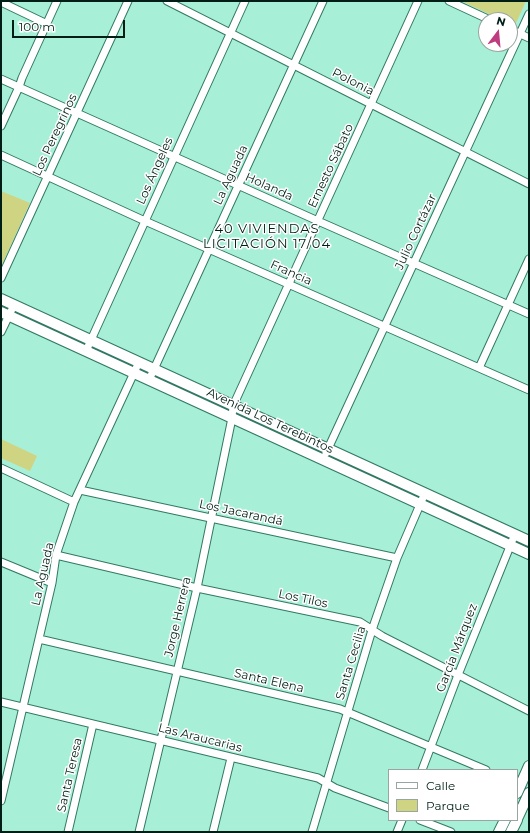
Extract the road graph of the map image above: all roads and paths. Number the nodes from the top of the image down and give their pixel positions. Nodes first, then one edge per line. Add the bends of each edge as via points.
1 (57, 1) edge
2 (128, 1) edge
3 (167, 1) edge
4 (245, 1) edge
5 (323, 1) edge
6 (418, 1) edge
7 (449, 1) edge
8 (1, 2) edge
9 (478, 14) edge
10 (529, 14) edge
11 (47, 24) junction
12 (231, 32) junction
13 (520, 34) junction
14 (529, 38) edge
15 (294, 64) junction
16 (1, 79) edge
17 (19, 87) junction
18 (371, 104) junction
19 (77, 113) junction
20 (1, 126) edge
21 (465, 152) junction
22 (1, 155) edge
23 (174, 156) junction
24 (48, 176) junction
25 (529, 184) edge
26 (238, 185) junction
27 (145, 221) junction
28 (318, 221) junction
29 (209, 249) junction
30 (529, 259) edge
31 (414, 263) junction
32 (1, 278) edge
33 (289, 284) junction
34 (1, 299) edge
35 (14, 305) junction
36 (508, 305) junction
37 (5, 314) edge
38 (529, 314) edge
39 (384, 326) junction
40 (1, 332) edge
41 (91, 340) junction
42 (86, 351) junction
43 (139, 362) junction
44 (479, 368) junction
45 (154, 369) junction
46 (134, 373) junction
47 (149, 380) junction
48 (529, 390) edge
49 (234, 406) junction
50 (232, 418) junction
51 (328, 449) junction
52 (323, 459) junction
53 (1, 468) edge
54 (80, 490) junction
55 (425, 493) junction
56 (74, 502) junction
57 (420, 504) junction
58 (211, 518) junction
59 (515, 534) junction
60 (529, 541) edge
61 (510, 545) junction
62 (529, 554) edge
63 (56, 555) junction
64 (397, 558) junction
65 (1, 562) edge
66 (52, 583) junction
67 (197, 588) junction
68 (372, 630) junction
69 (39, 639) junction
70 (177, 671) junction
71 (458, 675) junction
72 (1, 702) edge
73 (23, 708) junction
74 (529, 711) edge
75 (348, 712) junction
76 (93, 724) junction
77 (160, 740) junction
78 (431, 747) junction
79 (231, 758) junction
80 (529, 766) edge
81 (422, 769) edge
82 (484, 769) edge
83 (326, 783) junction
84 (521, 787) edge
85 (529, 793) edge
86 (1, 801) edge
87 (388, 808) edge
88 (518, 818) edge
89 (402, 821) edge
90 (423, 821) edge
91 (504, 821) edge
92 (516, 821) edge
93 (68, 832) edge
94 (139, 832) edge
95 (213, 832) edge
96 (312, 832) edge
97 (397, 832) edge
98 (451, 832) edge
99 (499, 832) edge
100 (511, 832) edge

1 - 11 street
2 - 19 street, Los Peregrinos
3 - 12 street, Polonia
4 - 12 street, Los Ángeles
5 - 15 street, La Aguada
6 - 18 street, Ernesto Sábato
7 - 9 street
8 - 11 street
10 - 13 street, Julio Cortázar
11 - 17 street
12 - 15 street, Polonia
12 - 23 street, Los Ángeles
13 - 14 street
13 - 21 street, Julio Cortázar
15 - 18 street, Polonia
15 - 26 street, La Aguada
16 - 17 street, Holanda
17 - 19 street, Holanda
17 - 20 street
18 - 21 street, Polonia
18 - 28 street, Ernesto Sábato
19 - 23 street, Holanda
19 - 24 street, Los Peregrinos
21 - 25 street, Polonia
21 - 31 street, Julio Cortázar
22 - 24 street, Francia
23 - 26 street, Holanda
23 - 27 street, Los Ángeles
24 - 27 street, Francia
24 - 32 street, Los Peregrinos
26 - 28 street, Holanda
26 - 29 street, La Aguada
27 - 29 street, Francia
27 - 41 street, Los Ángeles
28 - 31 street, Holanda
28 - 33 street, Ernesto Sábato
29 - 33 street, Francia
29 - 45 street, La Aguada
30 - 36 street
31 - 36 street, Holanda
31 - 39 street, Julio Cortázar
33 - 39 street, Francia
33 - 49 street, Ernesto Sábato
34 - 35 main road, Avenida Los Terebintos
35 - 37 street
35 - 41 main road, Avenida Los Terebintos
36 - 38 street, Holanda
36 - 44 street
37 - 40 street
37 - 42 main road, Avenida Los Terebintos
39 - 44 street, Francia
39 - 51 street, Julio Cortázar
41 - 42 street, Los Ángeles
41 - 43 main road, Avenida Los Terebintos
42 - 46 main road, Avenida Los Terebintos
43 - 45 main road, Avenida Los Terebintos
43 - 46 street, La Aguada
44 - 48 street, Francia
45 - 47 street, La Aguada
45 - 49 main road, Avenida Los Terebintos
46 - 47 main road, Avenida Los Terebintos
46 - 54 street, La Aguada
47 - 50 main road, Avenida Los Terebintos
49 - 50 street, Jorge Herrera
49 - 51 main road, Avenida Los Terebintos
50 - 52 main road, Avenida Los Terebintos
50 - 58 street, Jorge Herrera
51 - 52 street, Julio Cortázar
51 - 55 main road, Avenida Los Terebintos
52 - 57 main road, Avenida Los Terebintos
53 - 56 street
54 - 56 street, La Aguada
54 - 58 street, Los Jacarandá
55 - 57 street, Santa Cecilia
55 - 59 main road, Avenida Los Terebintos
56 - 63 street, La Aguada
57 - 61 main road, Avenida Los Terebintos
57 - 64 street, Santa Cecilia
58 - 64 street, Los Jacarandá
58 - 67 street, Jorge Herrera
59 - 60 main road, Avenida Los Terebintos
59 - 61 street, García Márquez
61 - 62 main road, Avenida Los Terebintos
61 - 71 street, García Márquez
63 - 66 street, La Aguada
63 - 67 street, Los Tilos
64 - 68 street, Santa Cecilia
65 - 66 street
66 - 69 street, La Aguada
67 - 68 street, Los Tilos via 360,622
67 - 70 street, Jorge Herrera
68 - 71 street, Los Tilos
68 - 75 street, Santa Cecilia
69 - 70 street, Santa Elena
69 - 73 street, La Aguada
70 - 75 street, Santa Elena
70 - 77 street, Jorge Herrera
71 - 74 street, Los Tilos
71 - 78 street, García Márquez
72 - 73 street, Las Araucarias
73 - 76 street, Las Araucarias
73 - 86 street, La Aguada
75 - 78 street, Santa Elena
75 - 83 street, Santa Cecilia
76 - 77 street, Las Araucarias
76 - 93 street, Santa Teresa
77 - 79 street, Las Araucarias
77 - 94 street, Jorge Herrera
78 - 81 street, García Márquez
78 - 82 street, Santa Elena
79 - 83 street, Las Araucarias via 318,778
79 - 95 street
80 - 84 main road
83 - 87 street, Las Araucarias
83 - 96 street, Santa Cecilia
85 - 88 main road
89 - 97 street
90 - 98 street
91 - 99 main road
92 - 100 main road

